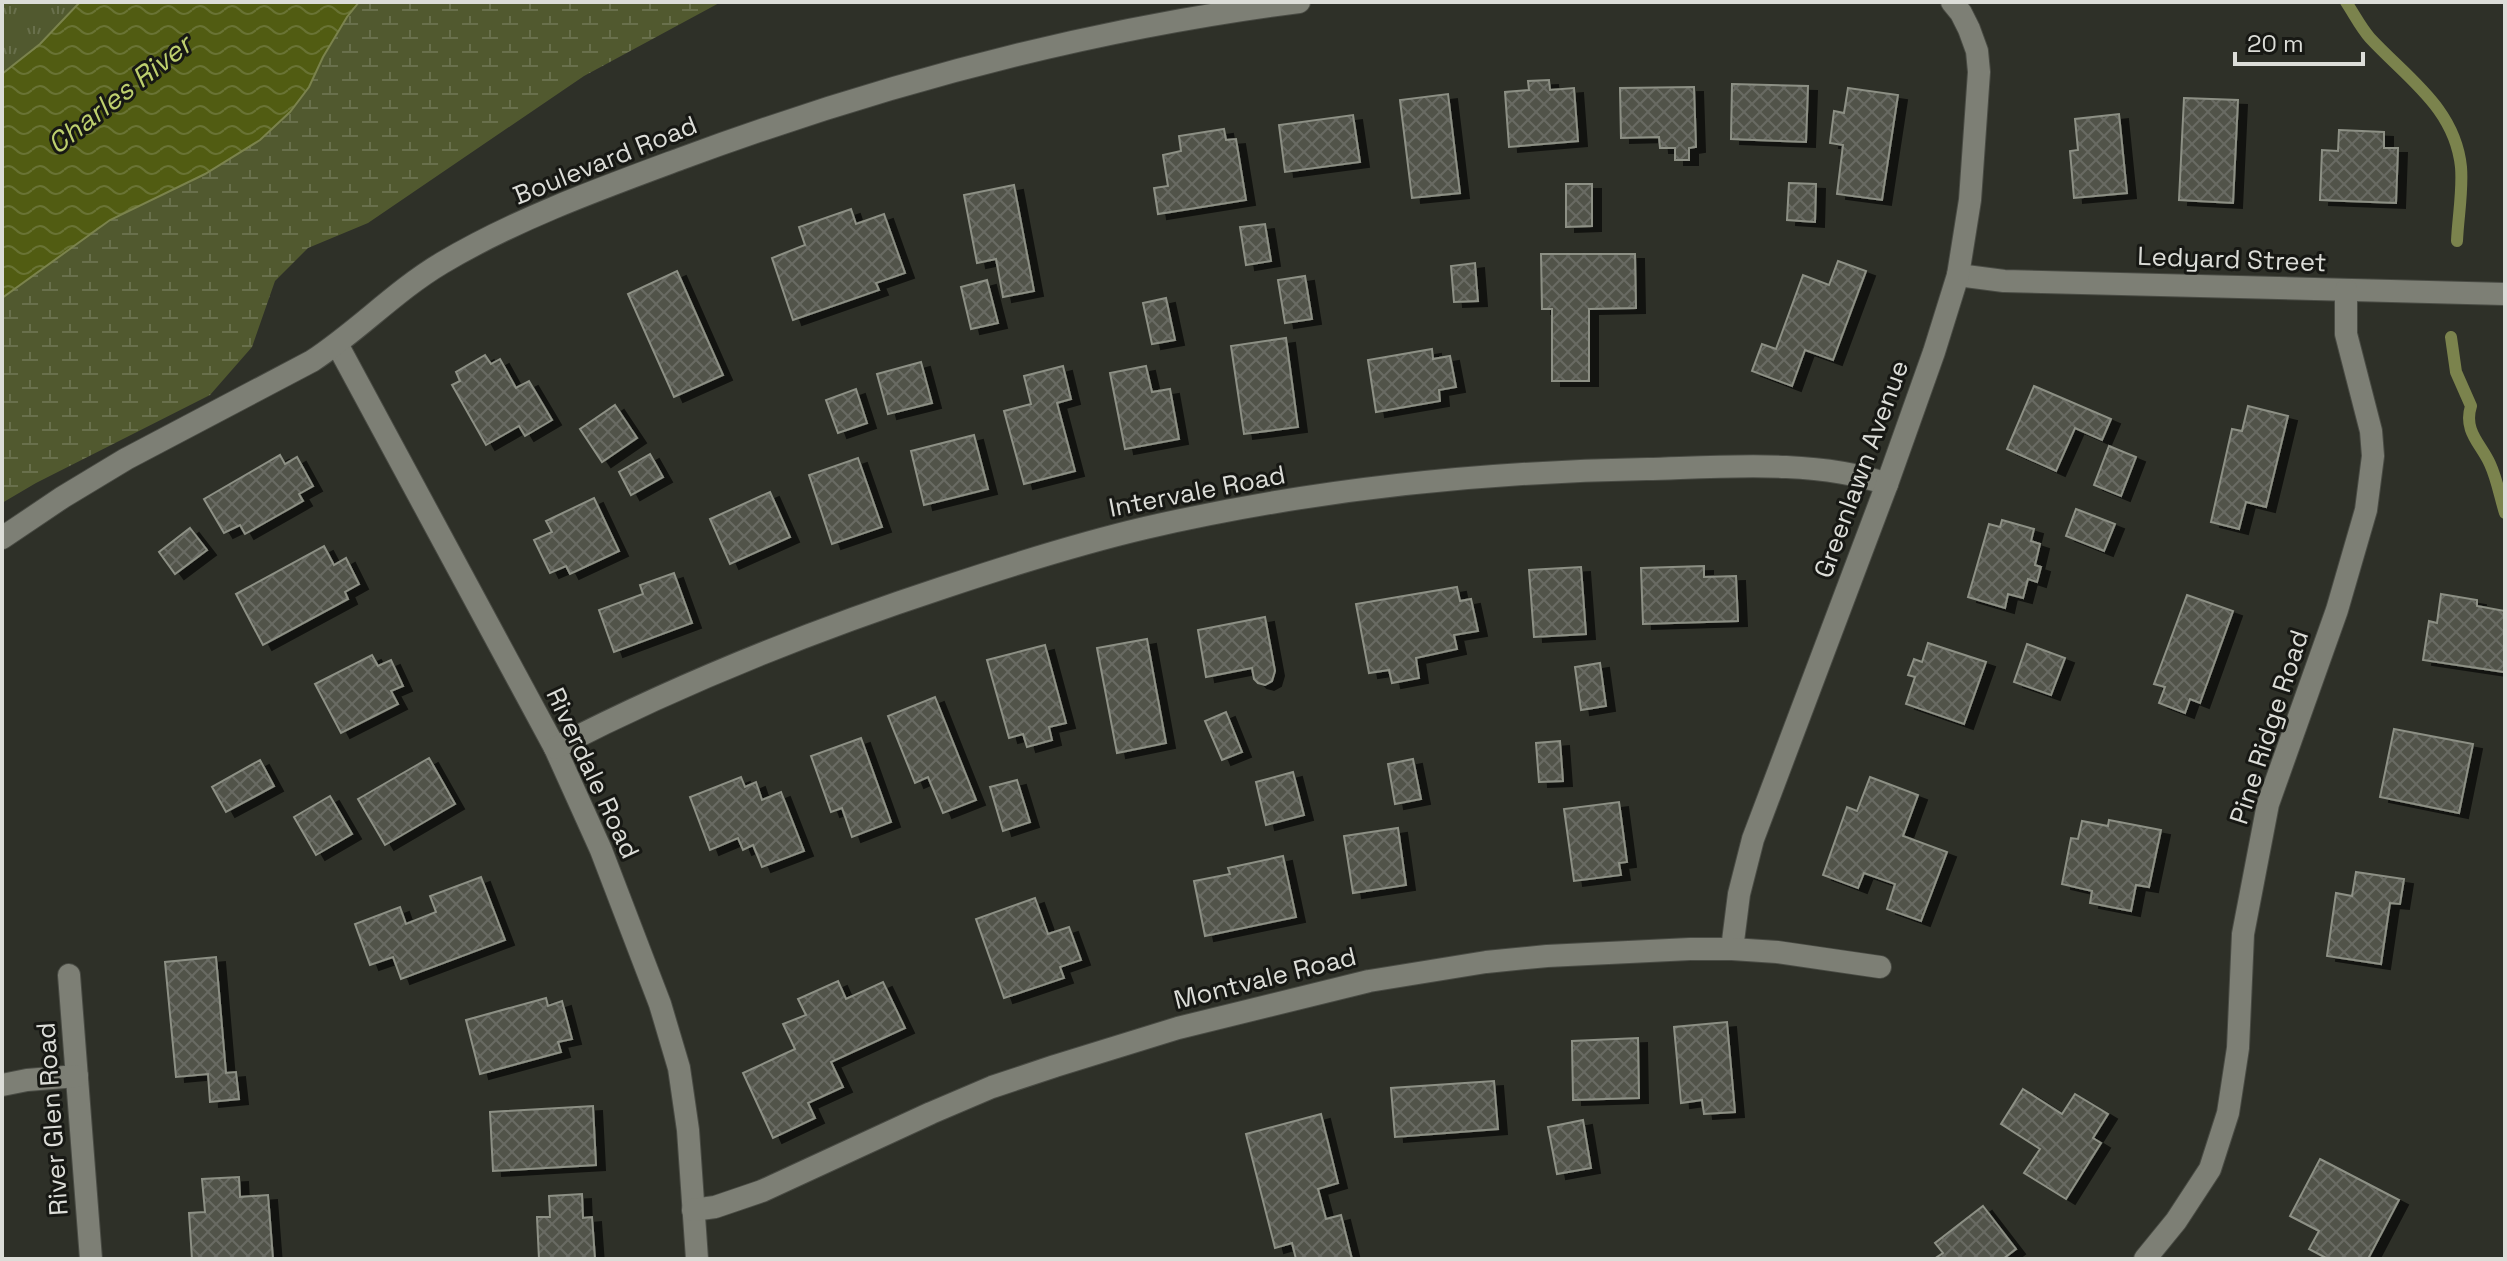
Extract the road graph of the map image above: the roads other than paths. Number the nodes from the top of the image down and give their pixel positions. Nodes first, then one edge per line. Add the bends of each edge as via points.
1 (1299, 2) edge
2 (1952, 2) edge
3 (1958, 275) junction
4 (2346, 290) junction
5 (2505, 294) edge
6 (337, 344) junction
7 (1887, 484) junction
8 (2, 538) edge
9 (555, 748) junction
10 (1732, 949) junction
11 (1880, 967) dead end
12 (69, 975) dead end
13 (77, 1076) junction
14 (2, 1085) edge
15 (693, 1210) junction
16 (91, 1259) edge
17 (697, 1259) edge
18 (2145, 1259) edge

1 - 6 street, Boulevard Road via 1100,35 959,70 720,144 579,197 473,246 409,284
2 - 3 street, Greenlawn Avenue via 1969,29 1979,72 1970,200
3 - 4 street, Ledyard Street via 2004,281
3 - 7 street, Greenlawn Avenue
4 - 5 street, Ledyard Street
4 - 18 street, Pine Ridge Road via 2346,334 2371,431 2366,510 2337,610 2268,804 2243,934 2238,1048 2228,1113 2210,1169
6 - 8 street, Boulevard Road via 285,377 126,459
6 - 9 street, Riverdale Road
7 - 9 street, Intervale Road via 1817,469 1554,471 1373,489 1202,516 1032,559 835,625 729,665
7 - 10 street, Greenlawn Avenue via 1753,839
9 - 15 street, Riverdale Road via 601,850 670,1034 685,1098
10 - 11 street, Montvale Road
10 - 15 street, Montvale Road via 1486,962 1242,1010 992,1087 762,1191
12 - 13 street, River Glen Road
13 - 14 street
13 - 16 street, River Glen Road
15 - 17 street, Riverdale Road

